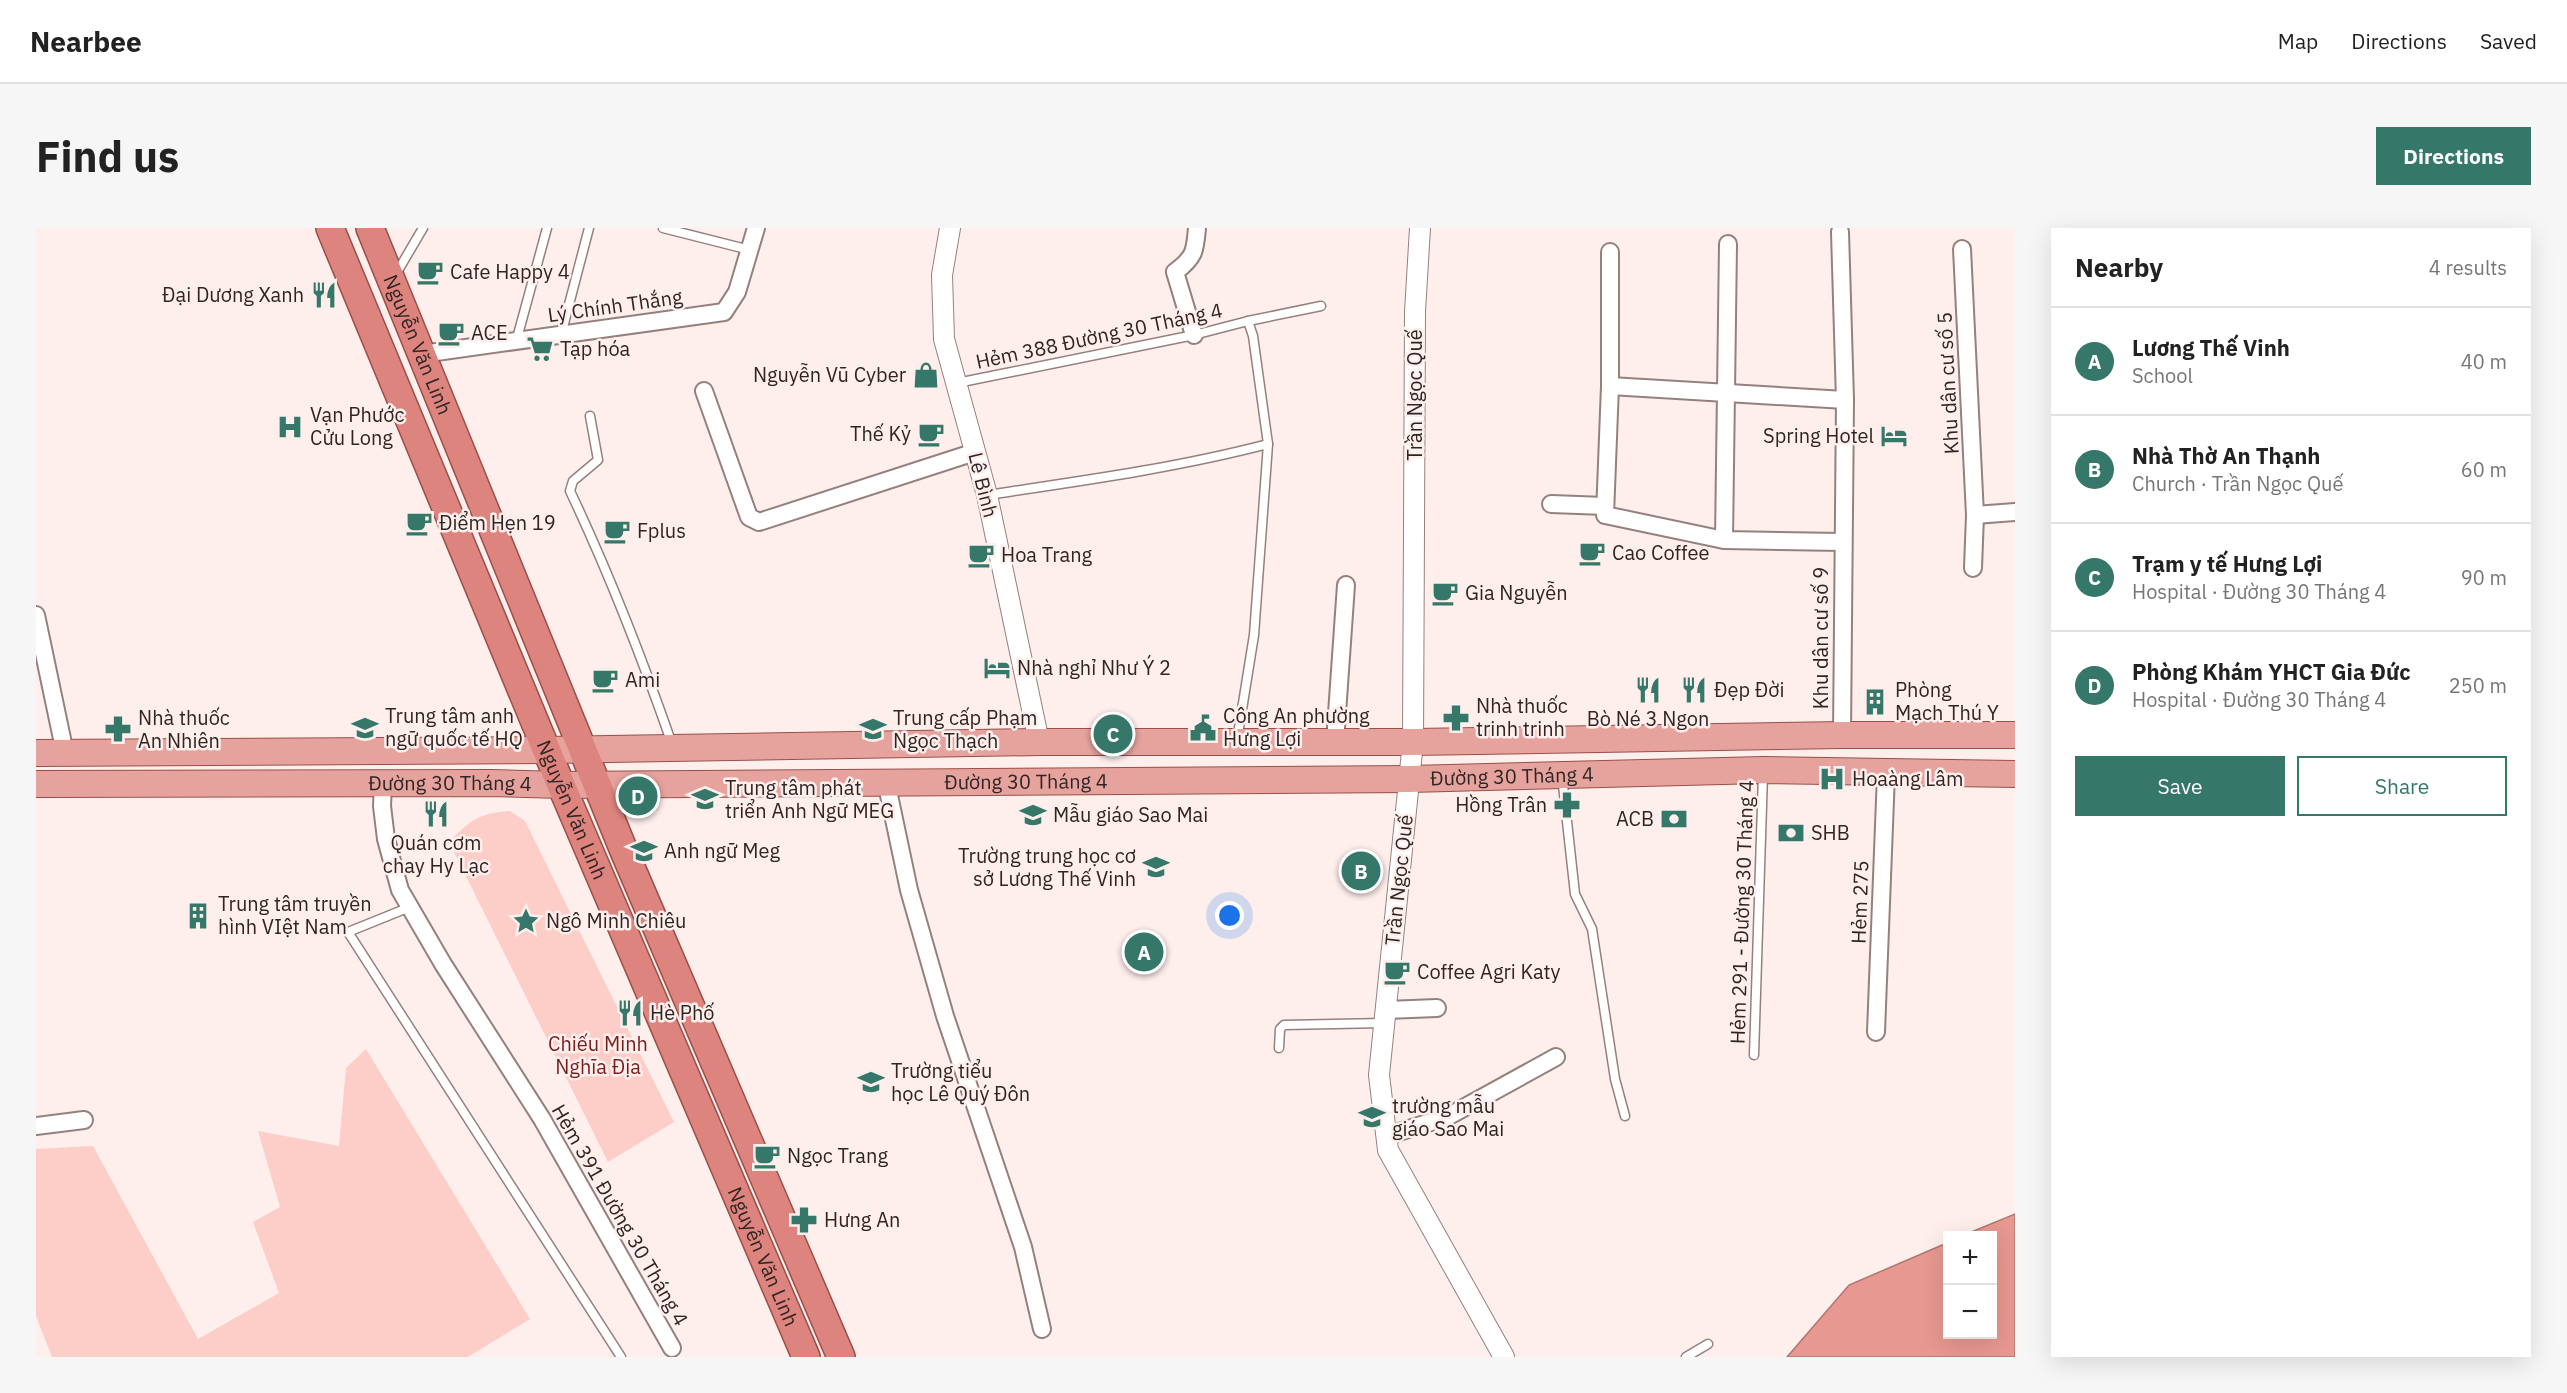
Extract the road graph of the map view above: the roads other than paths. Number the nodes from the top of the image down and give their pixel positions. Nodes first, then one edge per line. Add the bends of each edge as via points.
1 (330, 228) edge
2 (370, 228) edge
3 (423, 228) edge
4 (548, 228) edge
5 (590, 228) edge
6 (663, 228) edge
7 (756, 228) edge
8 (950, 228) edge
9 (1197, 228) edge
10 (1420, 228) edge
11 (1840, 232) dead end
12 (1728, 244) dead end
13 (1962, 249) dead end
14 (750, 250) junction
15 (1610, 252) dead end
16 (392, 282) junction
17 (1321, 306) dead end
18 (1248, 321) junction
19 (1194, 334) junction
20 (561, 335) junction
21 (516, 342) junction
22 (422, 354) junction
23 (956, 383) junction
24 (1610, 386) junction
25 (704, 391) dead end
26 (1726, 392) junction
27 (1845, 400) junction
28 (590, 416) dead end
29 (1268, 444) junction
30 (975, 452) junction
31 (987, 495) junction
32 (1551, 504) dead end
33 (1605, 506) junction
34 (2015, 512) edge
35 (1975, 515) junction
36 (1724, 540) junction
37 (1843, 542) junction
38 (1973, 568) dead end
39 (1346, 585) dead end
40 (36, 615) edge
41 (1842, 735) junction
42 (2015, 735) edge
43 (1039, 742) junction
44 (1241, 742) junction
45 (1335, 742) junction
46 (1413, 742) junction
47 (674, 747) junction
48 (584, 749) junction
49 (547, 750) junction
50 (36, 753) edge
51 (65, 753) junction
52 (1763, 770) junction
53 (1886, 774) junction
54 (2015, 774) edge
55 (1562, 776) junction
56 (1410, 778) junction
57 (886, 781) junction
58 (383, 783) junction
59 (36, 784) edge
60 (71, 784) junction
61 (561, 785) junction
62 (598, 785) junction
63 (410, 907) junction
64 (1437, 1008) dead end
65 (1385, 1016) junction
66 (1876, 1032) dead end
67 (1279, 1048) dead end
68 (1754, 1055) dead end
69 (1556, 1057) dead end
70 (1625, 1116) dead end
71 (84, 1120) dead end
72 (36, 1126) edge
73 (1386, 1136) junction
74 (1042, 1329) dead end
75 (1708, 1344) dead end
76 (672, 1348) dead end
77 (805, 1355) edge
78 (621, 1357) edge
79 (842, 1357) edge
80 (1504, 1357) edge
81 (1686, 1357) edge

1 - 49 highway, Nguyễn Văn Linh
2 - 16 highway, Nguyễn Văn Linh
3 - 16 lane
4 - 21 lane
5 - 20 lane
6 - 14 lane
7 - 14 street, Lý Chính Thắng
8 - 23 street, Lê Bình via 942,275 944,339
9 - 19 street via 1195,251 1175,272
10 - 46 street, Trần Ngọc Quế via 1415,312
11 - 27 street, Khu dân cư số 9
12 - 26 street
13 - 35 street, Khu dân cư số 5
14 - 20 street, Lý Chính Thắng via 737,291 724,312
15 - 24 street
16 - 22 highway, Nguyễn Văn Linh
17 - 18 lane, Hẻm 388 Đường 30 Tháng 4
18 - 19 lane, Hẻm 388 Đường 30 Tháng 4
18 - 29 lane, Hẻm 388 Đường 30 Tháng 4
19 - 23 lane, Hẻm 388 Đường 30 Tháng 4
20 - 21 street, Lý Chính Thắng
21 - 22 street, Lý Chính Thắng
22 - 48 highway, Nguyễn Văn Linh
23 - 30 street, Lê Bình
24 - 26 street
24 - 33 street
25 - 30 street via 749,517 759,522
26 - 27 street
26 - 36 street
27 - 37 street, Khu dân cư số 9
28 - 47 lane via 598,460 573,481 570,491 654,689
29 - 31 lane via 1212,459
29 - 44 lane, Hẻm 388 Đường 30 Tháng 4 via 1254,635 1239,728
30 - 31 street, Lê Bình
31 - 43 street, Lê Bình
32 - 33 street
33 - 36 street, Khu dân cư số 9 via 1605,515
34 - 35 street
35 - 38 street, Khu dân cư số 5
36 - 37 street, Khu dân cư số 9
37 - 41 street, Khu dân cư số 9
39 - 45 street
40 - 51 street
41 - 42 main road, Đường 30 Tháng 4
41 - 46 main road, Đường 30 Tháng 4
43 - 44 main road, Đường 30 Tháng 4
43 - 47 main road, Đường 30 Tháng 4
44 - 45 main road, Đường 30 Tháng 4
45 - 46 main road, Đường 30 Tháng 4
46 - 56 street, Trần Ngọc Quế
47 - 48 main road, Đường 30 Tháng 4
48 - 49 main road, Đường 30 Tháng 4
48 - 62 highway, Nguyễn Văn Linh
49 - 51 main road, Đường 30 Tháng 4
49 - 61 highway, Nguyễn Văn Linh
50 - 51 main road, Đường 30 Tháng 4
51 - 60 main road
52 - 53 main road, Đường 30 Tháng 4
52 - 55 main road, Đường 30 Tháng 4
52 - 68 lane, Hẻm 291 - Đường 30 Tháng 4
53 - 54 main road, Đường 30 Tháng 4
53 - 66 street, Hẻm 275
55 - 56 main road, Đường 30 Tháng 4
55 - 70 lane via 1575,894 1592,929 1615,1079
56 - 57 main road, Đường 30 Tháng 4
56 - 65 street, Trần Ngọc Quế
57 - 62 main road, Đường 30 Tháng 4
57 - 74 street via 909,890 945,1016 1023,1247
58 - 60 main road, Đường 30 Tháng 4
58 - 61 main road, Đường 30 Tháng 4
58 - 63 street, Hẻm 391 Đường 30 Tháng 4 via 386,839 400,890
59 - 60 main road, Đường 30 Tháng 4
61 - 62 main road, Đường 30 Tháng 4
61 - 77 highway, Nguyễn Văn Linh
62 - 79 highway, Nguyễn Văn Linh
63 - 76 street, Hẻm 391 Đường 30 Tháng 4 via 542,1119
63 - 78 lane via 348,932
64 - 65 street
65 - 67 lane via 1284,1024
65 - 73 street, Trần Ngọc Quế via 1379,1075
69 - 73 street via 1447,1117
71 - 72 street
73 - 80 street, Trần Ngọc Quế via 1388,1150
75 - 81 lane

